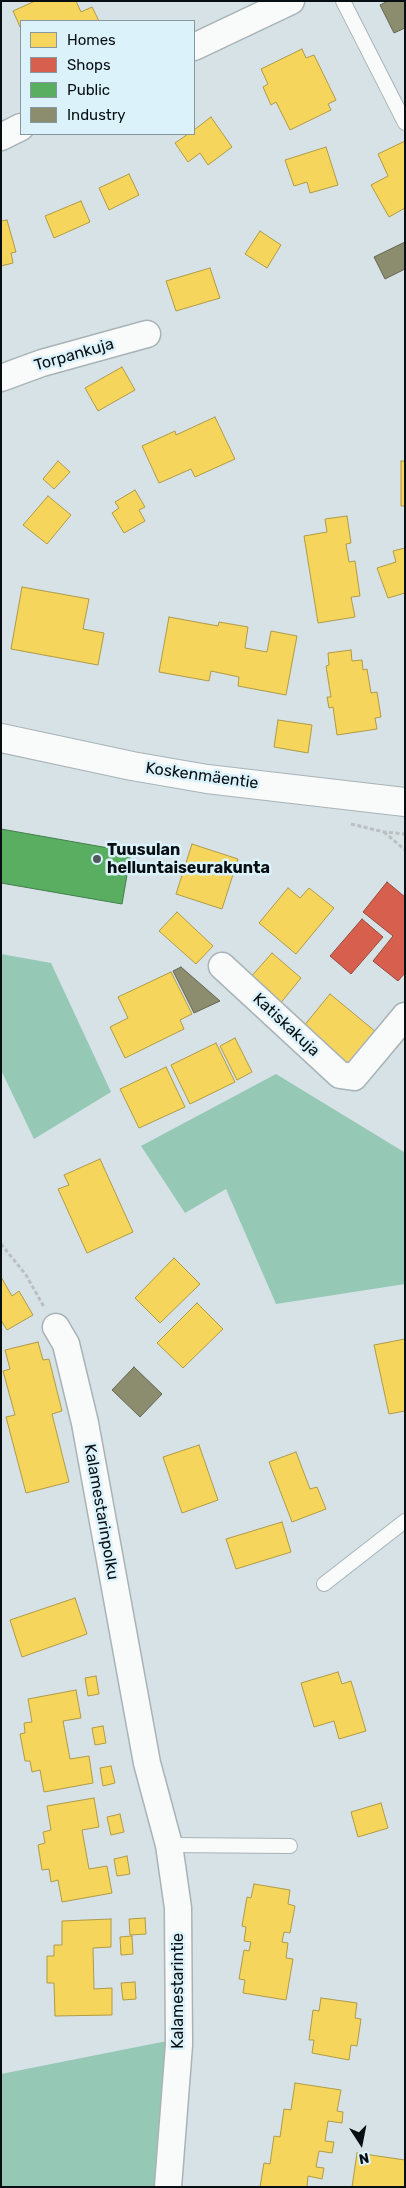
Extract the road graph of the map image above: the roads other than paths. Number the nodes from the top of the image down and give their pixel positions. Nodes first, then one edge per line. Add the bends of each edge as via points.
1 (291, 1) edge
2 (343, 1) edge
3 (195, 46) edge
4 (405, 123) edge
5 (20, 127) edge
6 (1, 136) edge
7 (147, 334) dead end
8 (1, 378) edge
9 (1, 738) edge
10 (405, 802) edge
11 (222, 966) dead end
12 (405, 1016) edge
13 (56, 1327) road end
14 (405, 1521) edge
15 (324, 1584) dead end
16 (157, 1798) joint
17 (169, 1845) junction
18 (290, 1846) dead end
19 (168, 2187) edge

1 - 3 street
2 - 4 lane
5 - 6 street
7 - 8 street, Torpankuja via 42,363
9 - 10 street, Koskenmäentie via 207,779
11 - 12 street, Katiskakuja via 340,1075 354,1076
13 - 16 street, Kalamestarinpolku via 66,1344 85,1423 147,1763
14 - 15 lane
16 - 17 street, Kalamestarintie
17 - 18 lane
17 - 19 street, Kalamestarintie via 178,1908 180,2016

